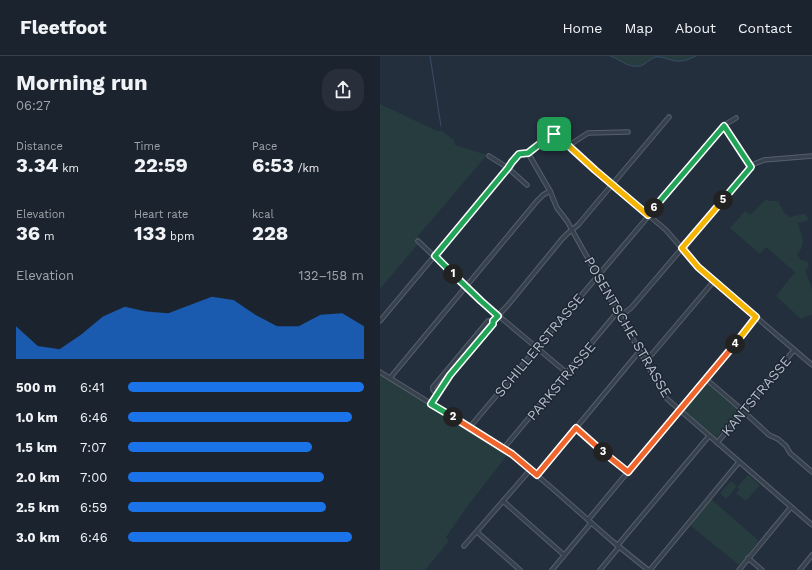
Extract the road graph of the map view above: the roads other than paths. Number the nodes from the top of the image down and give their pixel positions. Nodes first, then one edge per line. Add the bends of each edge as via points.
1 (669, 117) dead end
2 (736, 118) dead end
3 (724, 126) junction
4 (628, 132) dead end
5 (568, 146) junction
6 (528, 153) junction
7 (489, 156) dead end
8 (812, 156) edge
9 (751, 167) junction
10 (508, 168) junction
11 (527, 185) dead end
12 (613, 185) junction
13 (550, 192) junction
14 (648, 215) junction
15 (572, 230) junction
16 (418, 241) dead end
17 (682, 248) junction
18 (435, 256) junction
19 (598, 276) junction
20 (714, 281) junction
21 (466, 286) junction
22 (619, 314) junction
23 (498, 316) junction
24 (756, 317) junction
25 (380, 321) edge
26 (493, 321) junction
27 (536, 348) junction
28 (794, 350) junction
29 (640, 352) junction
30 (645, 361) junction
31 (812, 365) edge
32 (380, 372) edge
33 (567, 373) junction
34 (390, 378) junction
35 (706, 379) junction
36 (438, 394) junction
37 (431, 404) junction
38 (680, 410) junction
39 (743, 410) junction
40 (470, 428) junction
41 (576, 428) junction
42 (709, 436) junction
43 (717, 443) junction
44 (503, 449) junction
45 (739, 462) junction
46 (530, 470) junction
47 (628, 472) junction
48 (812, 472) edge
49 (537, 475) junction
50 (503, 501) junction
51 (791, 507) junction
52 (589, 521) junction
53 (812, 525) edge
54 (477, 532) junction
55 (464, 546) dead end
56 (618, 546) junction
57 (564, 555) junction
58 (812, 555) edge
59 (748, 558) junction
60 (520, 570) edge
61 (552, 570) edge
62 (600, 570) edge
63 (649, 570) edge
64 (739, 570) edge
65 (762, 570) edge
66 (800, 570) edge

1 - 12 street
2 - 3 street, SCHILLERSTRASSE
3 - 9 street
3 - 14 street, SCHILLERSTRASSE
4 - 5 street via 588,133
5 - 6 street via 554,134
5 - 12 street
6 - 10 street via 519,154
6 - 13 street, POSENTSCHE STRASSE
7 - 10 street
8 - 9 street via 764,160
9 - 17 street, PARKSTRASSE
10 - 11 street
10 - 18 street
12 - 14 street
12 - 15 street
13 - 15 street, POSENTSCHE STRASSE
13 - 21 street via 537,201
14 - 17 street
14 - 19 street, SCHILLERSTRASSE
15 - 19 street, POSENTSCHE STRASSE
15 - 23 street
16 - 18 street
17 - 20 street
17 - 22 street, PARKSTRASSE via 631,308
18 - 21 street
18 - 25 street
19 - 22 street, POSENTSCHE STRASSE
19 - 27 street, SCHILLERSTRASSE
20 - 24 street
20 - 30 street
21 - 23 street
21 - 34 street
22 - 29 street, POSENTSCHE STRASSE
22 - 33 street, PARKSTRASSE via 614,316
23 - 26 street
23 - 27 street
24 - 28 street
24 - 35 street
26 - 36 street
26 - 36 street via 488,321 433,387
27 - 33 street
27 - 40 street, SCHILLERSTRASSE
28 - 31 street
28 - 39 street, KANTSTRASSE
29 - 30 street, POSENTSCHE STRASSE
29 - 41 street
30 - 38 street, POSENTSCHE STRASSE via 666,398
32 - 34 street
33 - 44 street, PARKSTRASSE
34 - 37 street
35 - 38 street
35 - 39 street
36 - 37 street
37 - 40 street
38 - 42 street, POSENTSCHE STRASSE
38 - 47 street
39 - 43 street, KANTSTRASSE
39 - 48 street
40 - 44 street
41 - 47 street
41 - 49 street
42 - 43 street, POSENTSCHE STRASSE
42 - 56 street
43 - 45 street, POSENTSCHE STRASSE
44 - 46 street
45 - 51 street, POSENTSCHE STRASSE
45 - 63 street
46 - 49 street
46 - 50 street
47 - 52 street
49 - 52 street
50 - 54 street
50 - 57 street
51 - 53 street, POSENTSCHE STRASSE
51 - 59 street
52 - 56 street
52 - 57 street
54 - 55 street
54 - 60 street
56 - 62 street
56 - 63 street
57 - 61 street
58 - 66 street
59 - 64 street
59 - 65 street

